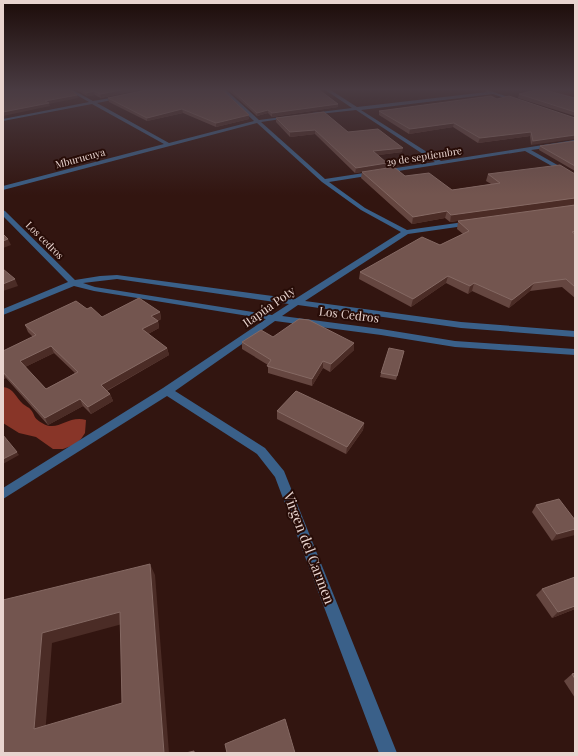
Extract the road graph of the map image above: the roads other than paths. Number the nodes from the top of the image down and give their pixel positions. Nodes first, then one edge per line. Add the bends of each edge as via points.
1 (132, 124) edge
2 (245, 124) edge
3 (262, 124) edge
4 (380, 124) edge
5 (575, 142) edge
6 (168, 144) junction
7 (525, 149) junction
8 (440, 163) junction
9 (575, 177) edge
10 (324, 181) junction
11 (3, 188) edge
12 (3, 212) edge
13 (483, 221) edge
14 (406, 232) junction
15 (73, 282) junction
16 (295, 303) junction
17 (3, 312) edge
18 (275, 318) junction
19 (575, 334) edge
20 (575, 352) edge
21 (167, 391) junction
22 (3, 494) edge
23 (388, 753) edge

1 - 6 street
2 - 6 street, Mburucuya
3 - 10 street
4 - 8 street
5 - 7 street, 29 de septiembre
6 - 11 street, Mburucuya
7 - 8 street, 29 de septiembre
7 - 9 street
8 - 10 street, 29 de septiembre
10 - 14 street via 363,209
12 - 15 street, Los cedros
13 - 14 street, Itapúa Poty
14 - 16 street, Itapúa Poty
15 - 16 street via 117,277
15 - 17 street
15 - 18 street, Los Cedros via 94,289
16 - 18 street, Itapúa Poty
16 - 19 street via 461,325
18 - 20 street, Los Cedros via 455,344
18 - 21 street, Itapúa Poty
21 - 22 street, Itapúa Poty
21 - 23 street, Virgen del Carmen via 261,451 280,475

